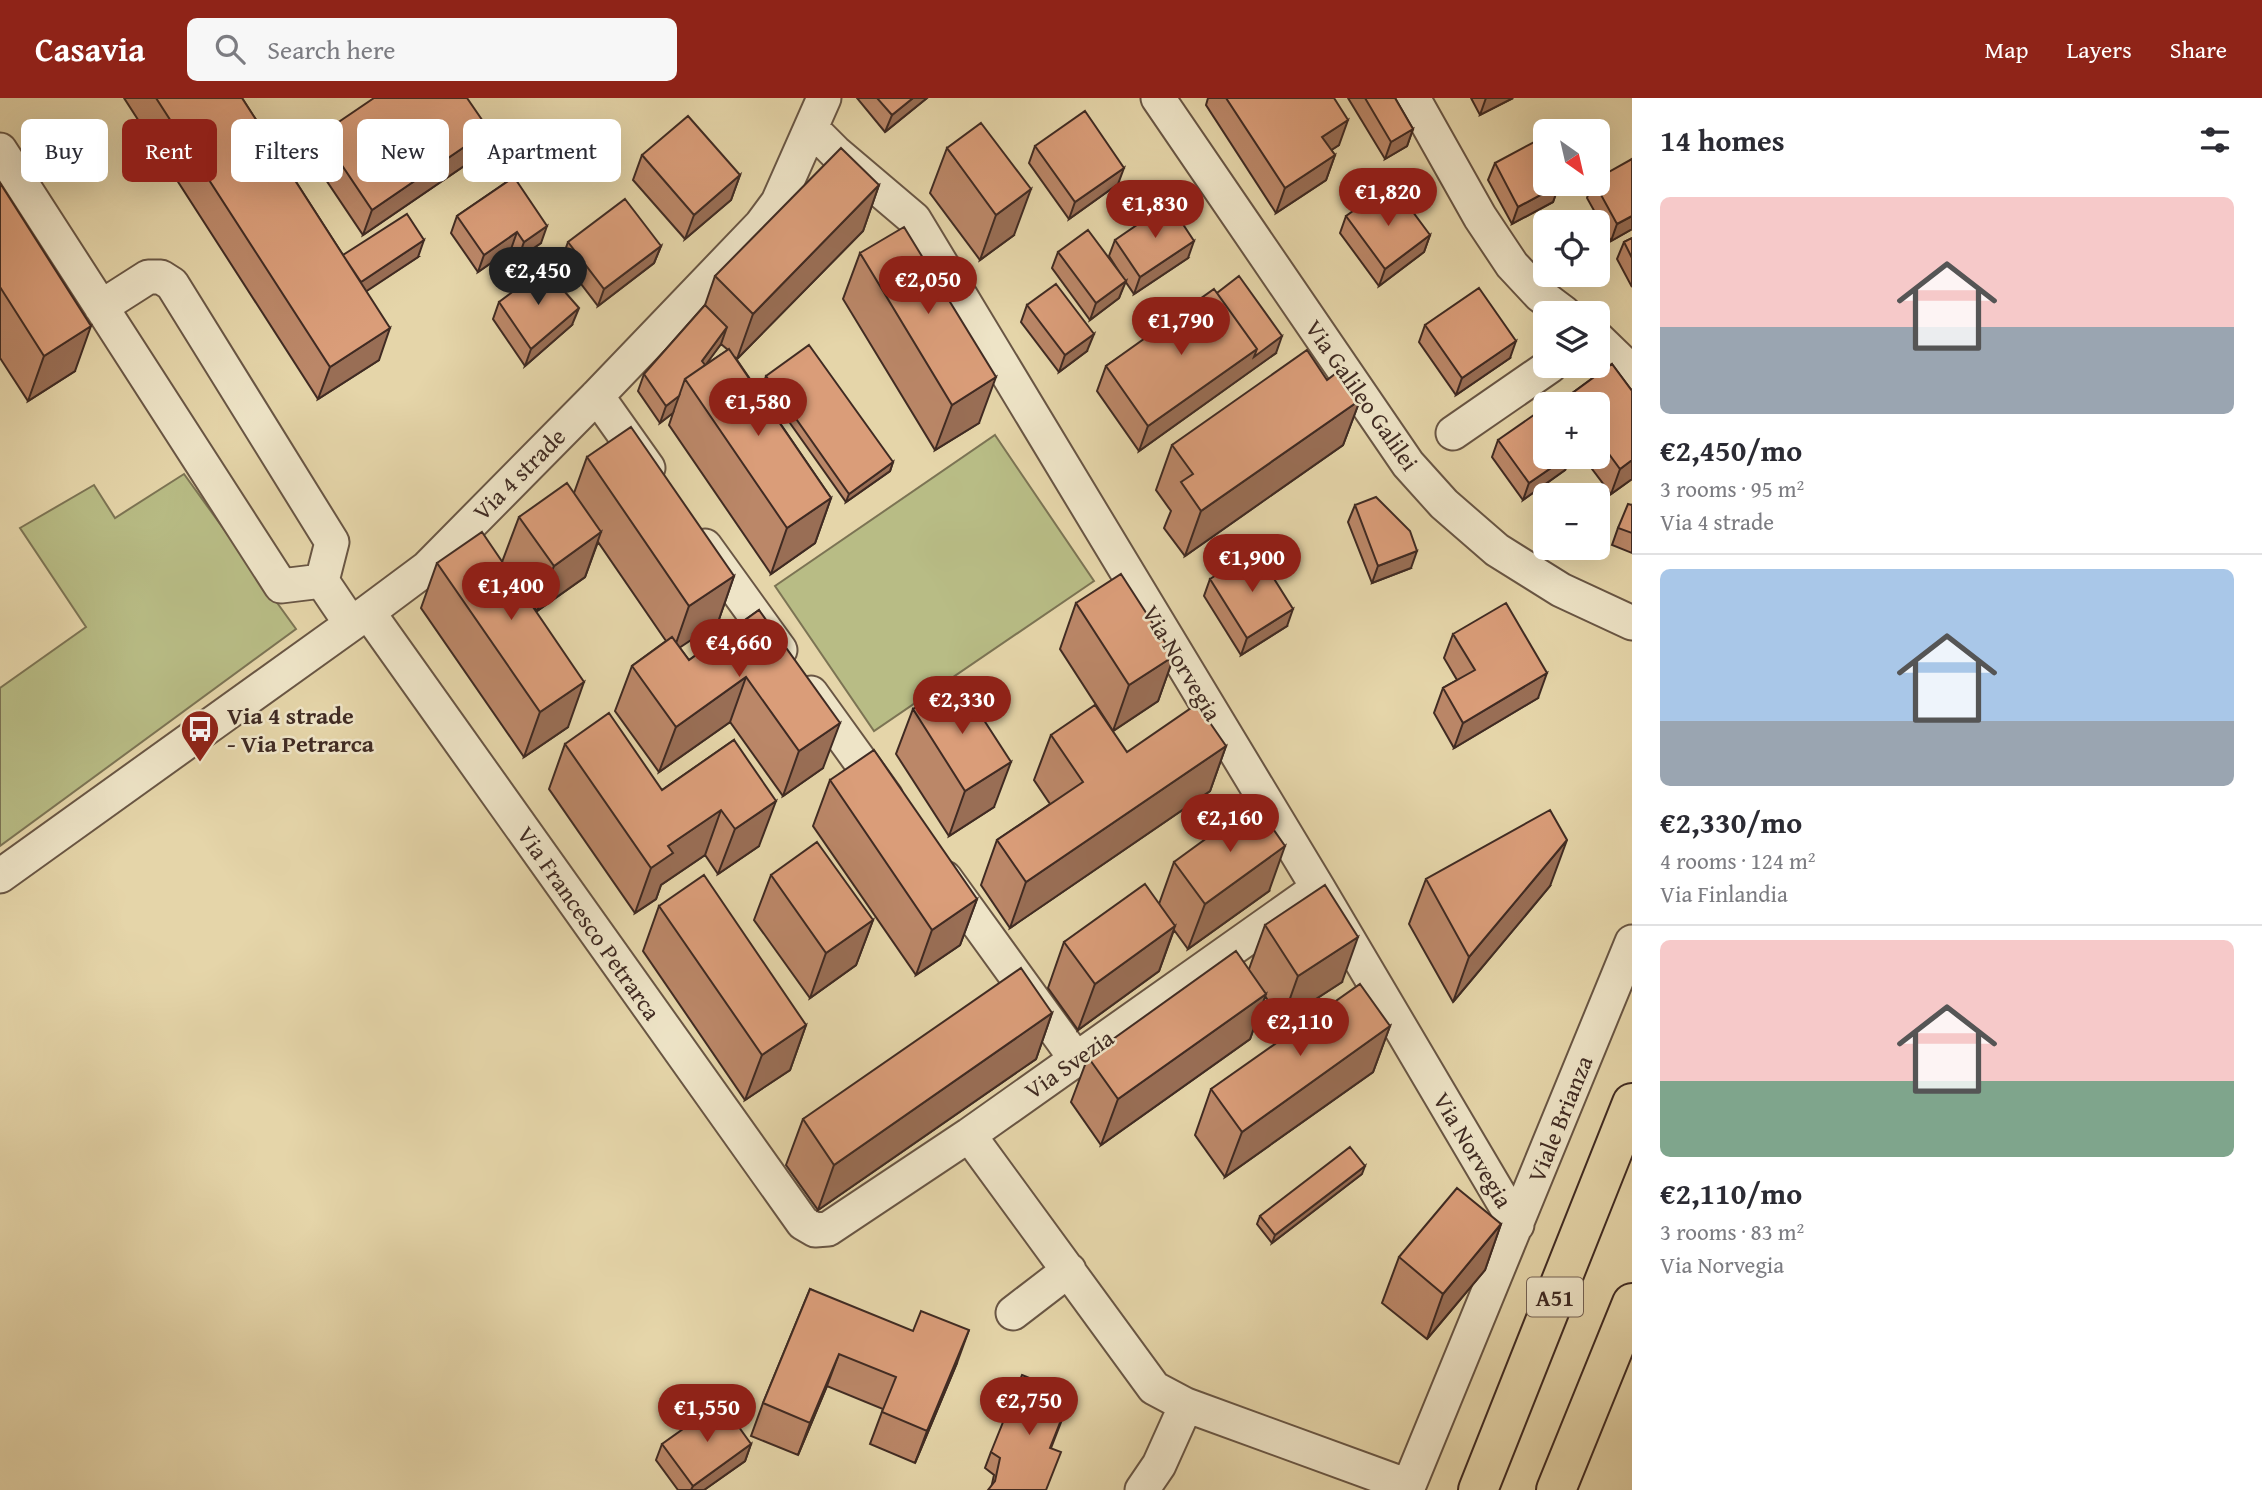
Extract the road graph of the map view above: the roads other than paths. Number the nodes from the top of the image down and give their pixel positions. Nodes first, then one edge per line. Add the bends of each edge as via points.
1 (824, 98) edge
2 (1158, 98) edge
3 (1413, 98) edge
4 (812, 130) junction
5 (0, 150) edge
6 (1548, 301) edge
7 (101, 307) junction
8 (1610, 351) edge
9 (1632, 372) edge
10 (1533, 378) edge
11 (597, 396) junction
12 (1453, 433) dead end
13 (662, 488) edge
14 (687, 521) edge
15 (322, 580) junction
16 (360, 618) junction
17 (1632, 623) edge
18 (906, 824) edge
19 (930, 857) edge
20 (0, 876) edge
21 (1318, 888) junction
22 (1632, 942) edge
23 (1076, 1059) junction
24 (1632, 1103) edge
25 (969, 1135) junction
26 (1517, 1225) junction
27 (815, 1230) joint
28 (1069, 1270) junction
29 (1632, 1303) edge
30 (1013, 1313) dead end
31 (1186, 1405) junction
32 (1152, 1482) edge
33 (1408, 1488) edge
34 (1478, 1490) edge
35 (1556, 1490) edge

1 - 4 street, Via 4 strade
2 - 17 street, Via Galileo Galilei via 1408,464 1444,504 1497,550 1561,590
3 - 6 street via 1480,217 1512,265
4 - 11 street, Via 4 strade via 778,202 761,225
4 - 21 street, Via Norvegia via 914,219
5 - 7 street
7 - 15 street via 281,586
7 - 15 street via 148,277 161,277 172,284 332,542
8 - 9 street
10 - 12 street
11 - 13 street
11 - 16 street, Via 4 strade via 427,568
14 - 18 street
15 - 16 street, Via Francesco Petrarca
16 - 20 street, Via 4 strade
16 - 27 street, Via Francesco Petrarca via 803,1223
19 - 23 street
21 - 23 street, Via Svezia
21 - 26 street, Via Norvegia
22 - 26 street, Viale Brianza
23 - 25 street, Via Svezia
24 - 34 highway, A51
25 - 27 street, Via Svezia via 828,1229
25 - 28 street
26 - 33 street, Viale Brianza
28 - 30 street
28 - 31 street via 1154,1388
29 - 35 highway
31 - 32 street
31 - 33 street

